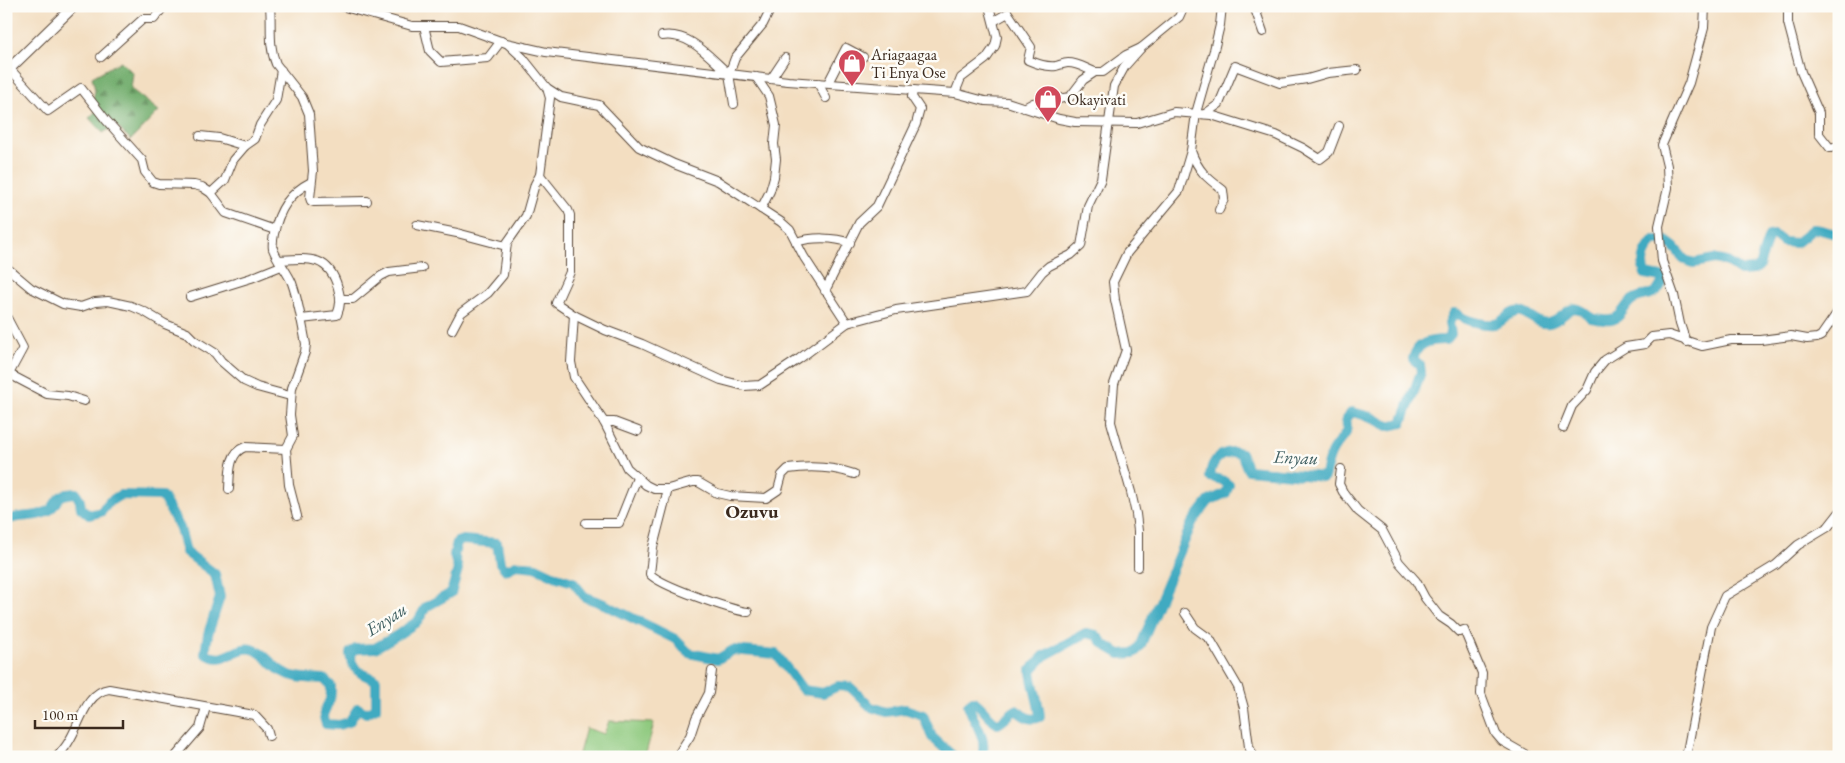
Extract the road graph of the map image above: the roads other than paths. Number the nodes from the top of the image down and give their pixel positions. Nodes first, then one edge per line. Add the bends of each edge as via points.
1 (74, 6) edge
2 (164, 6) edge
3 (270, 6) edge
4 (341, 6) edge
5 (373, 6) edge
6 (772, 6) edge
7 (989, 6) edge
8 (1184, 6) edge
9 (1222, 6) edge
10 (1254, 6) edge
11 (1705, 6) edge
12 (1788, 6) edge
13 (371, 15) junction
14 (994, 21) junction
15 (424, 26) junction
16 (1263, 32) dead end
17 (662, 36) dead end
18 (504, 42) junction
19 (1141, 48) junction
20 (101, 57) dead end
21 (863, 57) dead end
22 (785, 58) dead end
23 (8, 70) edge
24 (281, 70) junction
25 (1357, 70) dead end
26 (1095, 72) junction
27 (729, 74) junction
28 (756, 77) junction
29 (771, 79) junction
30 (818, 83) junction
31 (828, 83) junction
32 (547, 88) junction
33 (913, 90) junction
34 (955, 93) junction
35 (826, 98) dead end
36 (734, 104) dead end
37 (1024, 108) junction
38 (1196, 113) junction
39 (1205, 114) junction
40 (1108, 122) junction
41 (1339, 126) dead end
42 (200, 136) dead end
43 (244, 146) junction
44 (1839, 146) edge
45 (1191, 151) junction
46 (540, 175) junction
47 (311, 182) junction
48 (211, 193) junction
49 (367, 201) dead end
50 (761, 208) junction
51 (1219, 210) dead end
52 (417, 225) dead end
53 (275, 230) junction
54 (796, 242) junction
55 (850, 242) junction
56 (506, 246) junction
57 (280, 263) junction
58 (6, 267) edge
59 (422, 268) dead end
60 (825, 291) junction
61 (190, 297) dead end
62 (341, 299) junction
63 (1839, 310) edge
64 (574, 315) junction
65 (6, 316) edge
66 (301, 319) junction
67 (847, 323) junction
68 (452, 330) dead end
69 (1686, 342) junction
70 (8, 375) edge
71 (290, 396) junction
72 (84, 401) dead end
73 (604, 422) junction
74 (1562, 428) dead end
75 (638, 431) dead end
76 (286, 449) junction
77 (1341, 468) dead end
78 (854, 474) dead end
79 (637, 478) junction
80 (230, 489) dead end
81 (668, 489) junction
82 (1839, 513) edge
83 (297, 516) dead end
84 (586, 522) dead end
85 (1138, 567) dead end
86 (748, 612) dead end
87 (1185, 613) dead end
88 (712, 671) dead end
89 (206, 707) junction
90 (270, 736) dead end
91 (57, 757) edge
92 (175, 757) edge
93 (679, 757) edge
94 (1254, 757) edge
95 (1530, 757) edge
96 (1686, 757) edge

1 - 23 main road
2 - 20 street via 154,19 143,19
3 - 24 street via 271,51
4 - 13 street
5 - 13 street
6 - 27 street via 735,58
7 - 14 street
8 - 19 street via 1179,17
9 - 38 street via 1214,50
10 - 16 street
11 - 69 street via 1704,28 1689,83 1662,145 1668,188 1659,226 1662,261
12 - 44 street via 1794,48 1819,113 1819,134 1830,148
13 - 15 street
14 - 26 street via 1008,13 1031,46 1028,60 1042,66 1068,63 1085,66
14 - 34 street via 995,46 986,59 962,78
15 - 18 street via 459,26
15 - 18 street via 430,51 441,62 488,58
17 - 27 street via 695,43
18 - 27 street via 546,52
18 - 32 street via 523,58
19 - 26 street via 1104,72
19 - 40 street via 1125,66 1114,86
21 - 31 street via 846,48
22 - 29 street
23 - 48 street via 48,112 81,88 142,160 145,172 153,182 194,185
24 - 43 street via 276,100 255,139
24 - 47 street via 302,97 309,114
25 - 39 street via 1280,83 1235,66 1219,104
26 - 37 street via 1083,80 1070,97 1033,103
27 - 28 street
27 - 36 street
28 - 29 street
28 - 50 street via 769,96 776,125 774,177
29 - 30 street
30 - 31 street
30 - 35 street
31 - 33 street
32 - 46 street via 550,98
32 - 50 street via 561,97 600,105 640,147 718,181
33 - 34 street
33 - 55 street via 912,97 920,109 916,124 877,206 859,223
34 - 37 street
37 - 40 street via 1076,122
38 - 39 street
38 - 40 street via 1174,112 1137,123
38 - 45 street
39 - 41 street via 1276,135 1320,159 1328,152
40 - 67 street via 1102,179 1088,206 1080,246 1071,255 1049,266 1027,291 896,310
42 - 43 street
43 - 48 street via 224,180
45 - 51 street via 1196,165 1223,190 1224,200
45 - 85 street via 1179,191 1127,253 1113,282 1126,350 1114,384 1111,422 1136,514
46 - 56 street via 526,216
46 - 64 street via 570,215 570,272 556,303
47 - 49 street via 311,201
47 - 53 street via 282,207
48 - 53 street via 226,213
50 - 54 street via 786,226
52 - 56 street
53 - 57 street via 272,245
54 - 55 street via 811,239
54 - 60 street
55 - 60 street
56 - 68 street via 503,275 488,293 461,313
57 - 61 street via 251,278
57 - 62 street via 306,258 325,264 336,280
57 - 66 street via 291,281
58 - 71 street via 31,288 64,304 77,307 108,301 150,314 215,352 244,380
59 - 62 street via 388,272 354,299
60 - 67 street
62 - 66 street via 336,316
63 - 69 street via 1817,338 1791,336 1722,341 1702,346
64 - 67 street via 721,380 744,386 760,385
64 - 73 street via 571,368 582,391
65 - 70 street via 24,348
66 - 71 street via 306,352
69 - 74 street via 1675,336 1652,337 1645,344 1626,347 1605,360 1587,390 1572,406
70 - 72 street via 47,394
71 - 76 street via 293,436
73 - 75 street via 614,422
73 - 79 street via 628,468
76 - 80 street via 239,449 230,468
76 - 83 street via 289,485
77 - 95 street via 1339,484 1343,492 1358,511 1382,530 1399,562 1439,616 1459,632 1464,630 1482,673 1481,694 1496,734
78 - 81 street via 838,469 788,469 782,475 778,490 766,498 717,493 698,482
79 - 81 street via 650,488
79 - 84 street via 618,523
81 - 86 street via 652,547 650,574 697,597
82 - 96 street via 1828,527 1798,544 1776,565 1725,596 1710,627
87 - 94 street via 1195,628 1210,639 1238,688 1246,714 1249,747
88 - 93 street via 709,693
89 - 90 street via 254,715
89 - 91 street via 103,690 88,705
89 - 92 street via 200,728

